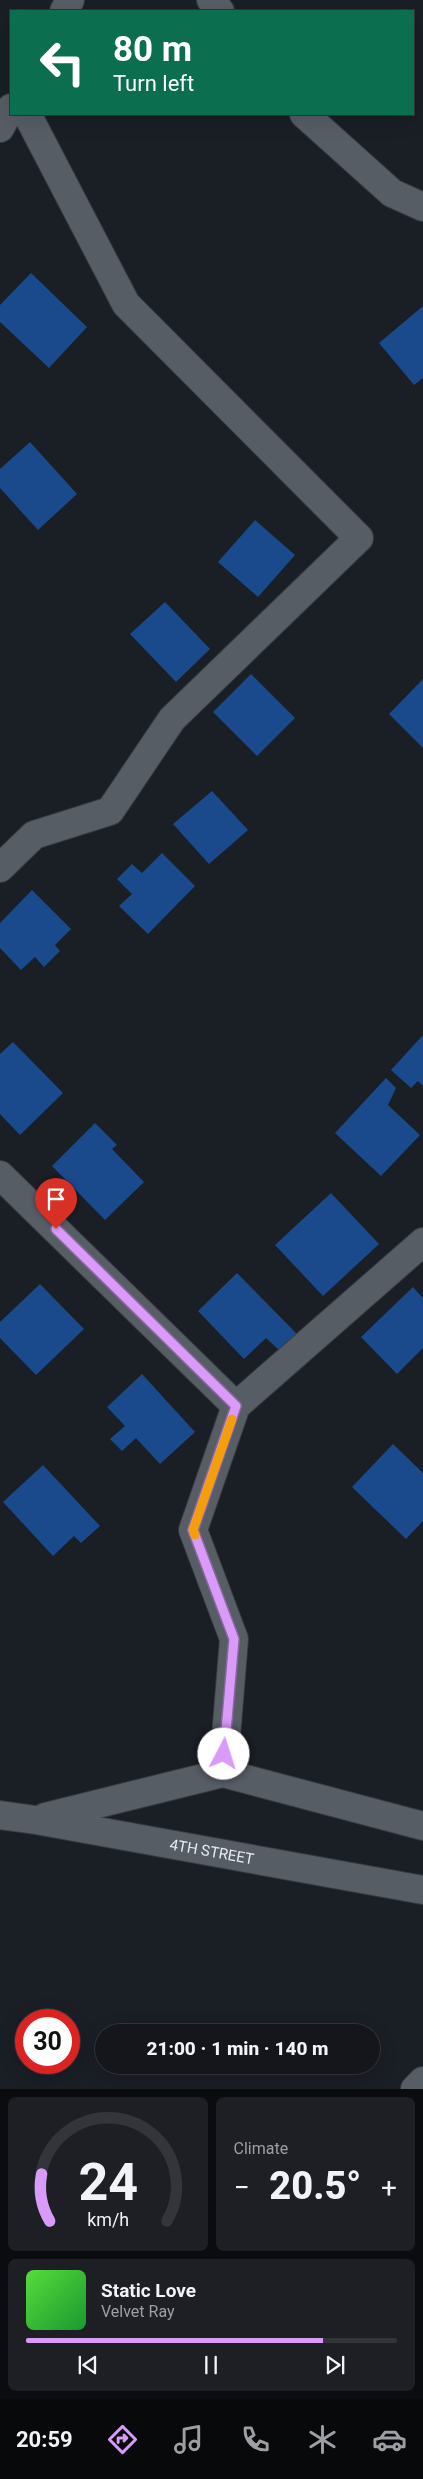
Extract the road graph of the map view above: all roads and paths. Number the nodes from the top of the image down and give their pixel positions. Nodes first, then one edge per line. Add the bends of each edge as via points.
1 (211, 0) edge
2 (219, 10) edge
3 (10, 110) edge
4 (28, 115) edge
5 (305, 115) edge
6 (0, 128) edge
7 (423, 207) edge
8 (0, 868) edge
9 (0, 1175) edge
10 (423, 1242) edge
11 (236, 1406) junction
12 (223, 1774) junction
13 (0, 1816) edge
14 (36, 1820) junction
15 (423, 1826) edge
16 (423, 1890) edge
17 (423, 2081) edge
18 (415, 2089) edge

1 - 2 street
3 - 6 street
4 - 8 street via 126,304 359,538 172,719 110,811 34,835
5 - 7 street via 392,193
9 - 11 street
10 - 11 street
11 - 12 street via 193,1530 234,1639
12 - 14 street
12 - 15 street
13 - 14 street, 4TH STREET
14 - 16 street, 4TH STREET
17 - 18 street

